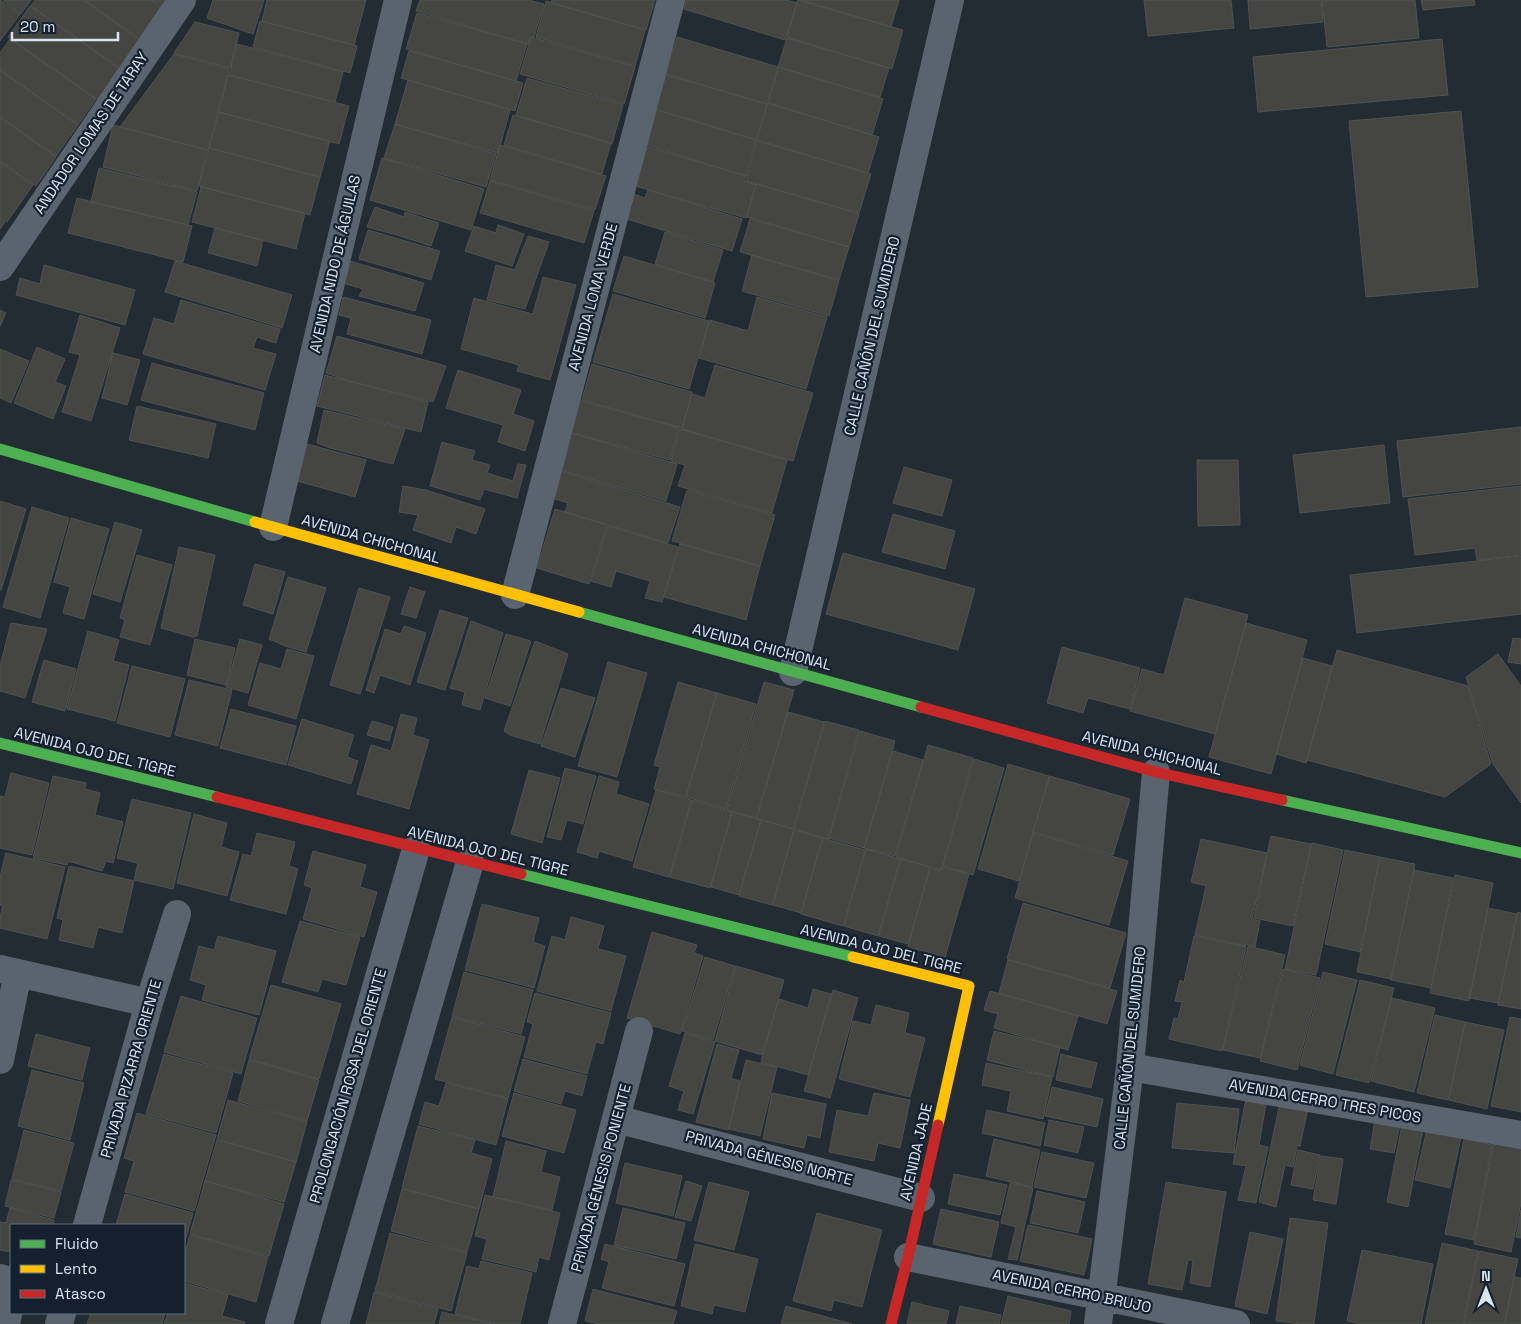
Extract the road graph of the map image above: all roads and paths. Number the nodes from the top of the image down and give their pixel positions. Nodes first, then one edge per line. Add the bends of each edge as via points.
1 (182, 0) edge
2 (398, 0) edge
3 (671, 0) edge
4 (950, 0) edge
5 (0, 267) edge
6 (0, 449) edge
7 (273, 528) junction
8 (515, 595) junction
9 (793, 672) junction
10 (0, 743) edge
11 (1156, 772) junction
12 (416, 849) junction
13 (1521, 852) edge
14 (470, 862) junction
15 (177, 914) dead end
16 (9, 971) edge
17 (969, 986) joint
18 (149, 1004) junction
19 (639, 1031) dead end
20 (0, 1060) edge
21 (1130, 1067) junction
22 (616, 1119) junction
23 (1521, 1135) edge
24 (921, 1198) junction
25 (87, 1224) edge
26 (908, 1257) junction
27 (1102, 1298) junction
28 (10, 1306) edge
29 (6, 1324) edge
30 (279, 1324) edge
31 (335, 1324) edge
32 (562, 1324) edge
33 (891, 1324) edge
34 (1098, 1324) edge
35 (1236, 1324) edge

1 - 5 street, ANDADOR LOMAS DE TARAY
2 - 7 street, AVENIDA NIDO DE ÁGUILAS
3 - 8 street, AVENIDA LOMA VERDE
4 - 9 street, CALLE CAÑÓN DEL SUMIDERO
6 - 7 street, AVENIDA CHICHONAL
7 - 8 street, AVENIDA CHICHONAL
8 - 9 street, AVENIDA CHICHONAL
9 - 11 street, AVENIDA CHICHONAL
10 - 12 street, AVENIDA OJO DEL TIGRE
11 - 13 street, AVENIDA CHICHONAL
11 - 21 street, CALLE CAÑÓN DEL SUMIDERO
12 - 14 street, AVENIDA OJO DEL TIGRE
12 - 30 street, PROLONGACIÓN ROSA DEL ORIENTE
14 - 17 street, AVENIDA OJO DEL TIGRE
14 - 31 street
15 - 18 street, PRIVADA PIZARRA ORIENTE
16 - 18 street
16 - 20 street
17 - 24 street, AVENIDA JADE
18 - 25 street, PRIVADA PIZARRA ORIENTE
19 - 22 street, PRIVADA GÉNESIS PONIENTE
21 - 23 street, AVENIDA CERRO TRES PICOS
21 - 27 street, CALLE CAÑÓN DEL SUMIDERO
22 - 24 street, PRIVADA GÉNESIS NORTE
22 - 32 street, PRIVADA GÉNESIS PONIENTE
24 - 26 street, AVENIDA JADE
26 - 27 street, AVENIDA CERRO BRUJO
26 - 33 street, AVENIDA JADE
27 - 34 street, CALLE CAÑÓN DEL SUMIDERO
27 - 35 street, AVENIDA CERRO BRUJO
28 - 29 street

